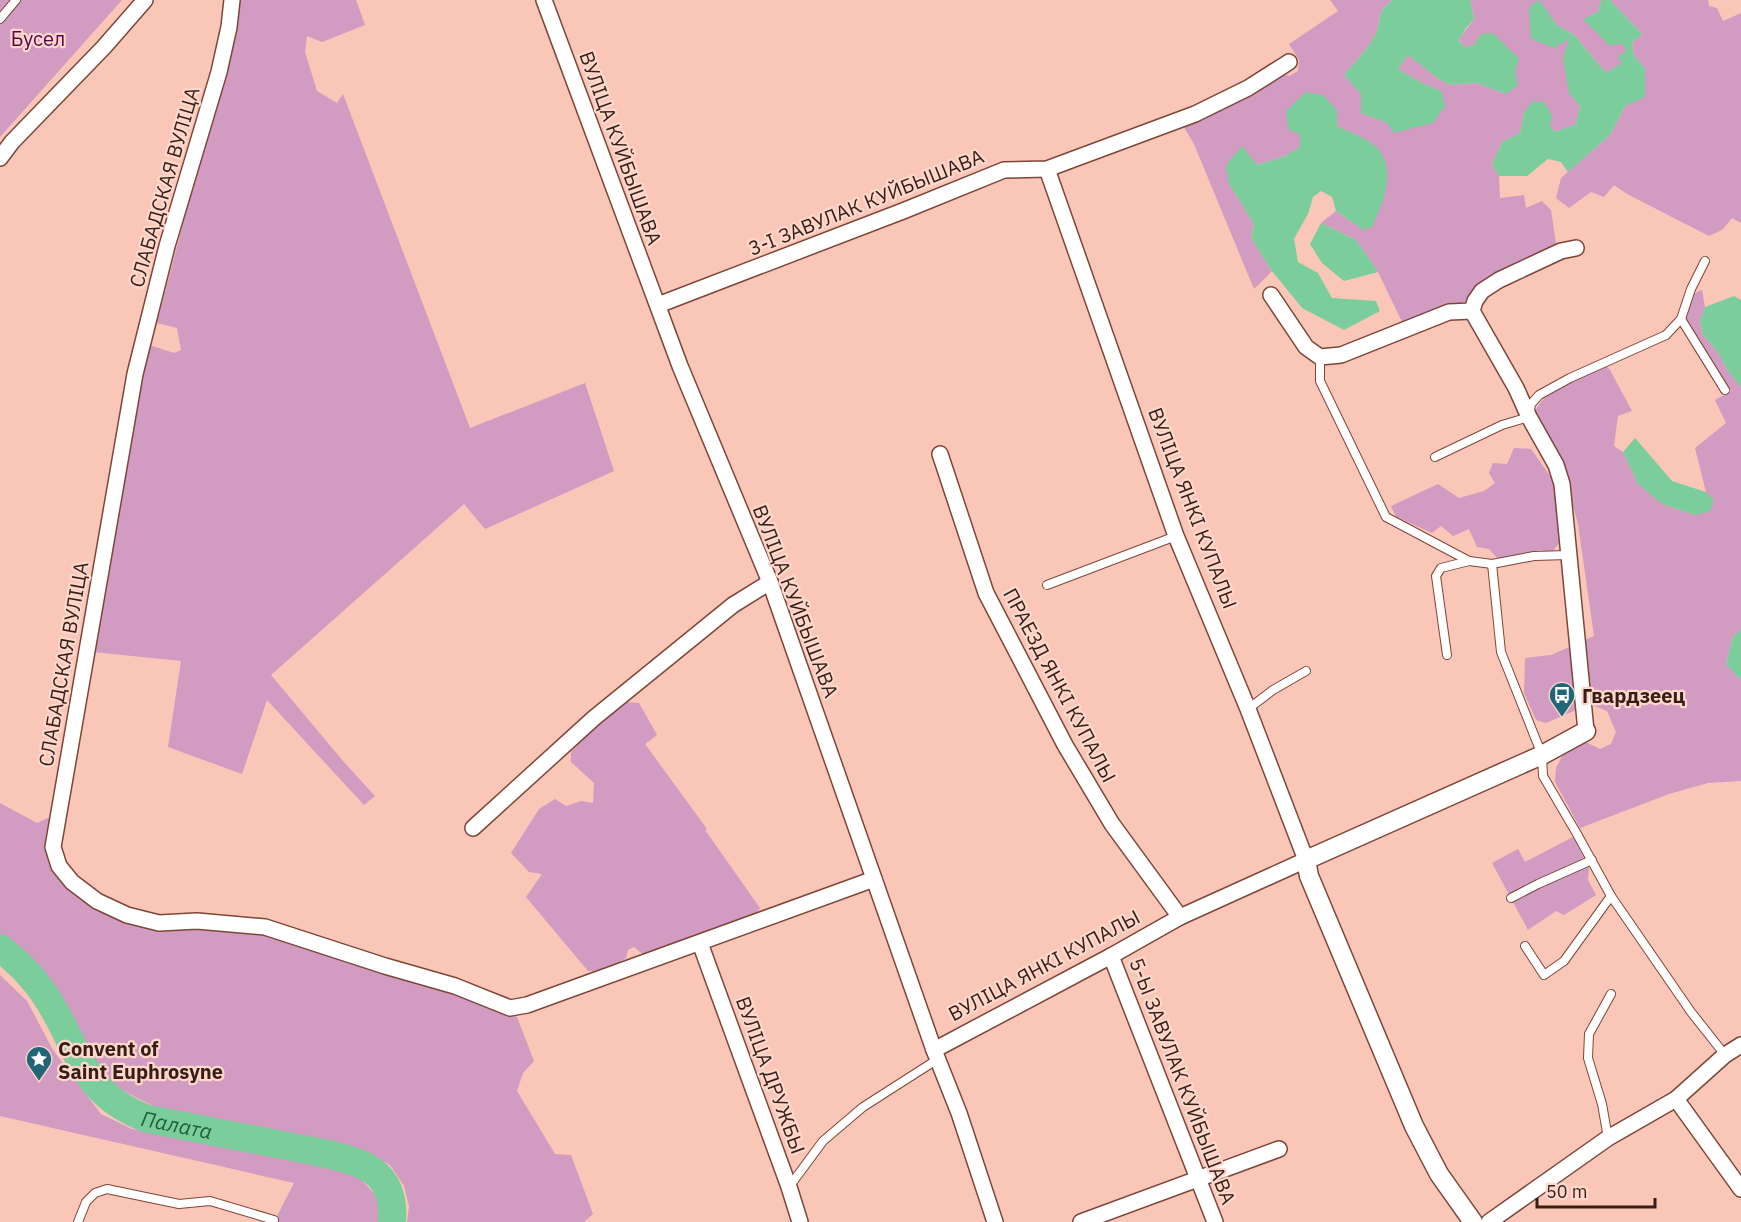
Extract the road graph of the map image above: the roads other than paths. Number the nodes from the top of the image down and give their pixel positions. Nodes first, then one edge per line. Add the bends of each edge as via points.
1 (16, 0) edge
2 (145, 0) edge
3 (232, 0) edge
4 (544, 0) edge
5 (0, 19) edge
6 (1289, 62) dead end
7 (0, 158) edge
8 (1047, 168) junction
9 (1576, 248) dead end
10 (1705, 261) dead end
11 (1271, 295) dead end
12 (658, 305) junction
13 (1472, 311) junction
14 (1681, 319) junction
15 (1320, 357) junction
16 (1725, 390) dead end
17 (1529, 417) junction
18 (940, 454) dead end
19 (1435, 457) dead end
20 (1176, 536) junction
21 (1568, 555) junction
22 (1469, 561) junction
23 (1492, 564) junction
24 (770, 582) junction
25 (1047, 585) dead end
26 (1447, 655) dead end
27 (1306, 671) dead end
28 (1248, 709) junction
29 (1586, 731) joint
30 (1542, 754) junction
31 (473, 828) dead end
32 (1306, 860) junction
33 (1592, 860) junction
34 (874, 879) junction
35 (1611, 896) junction
36 (1511, 898) dead end
37 (1180, 917) junction
38 (700, 943) junction
39 (1525, 946) dead end
40 (1111, 956) junction
41 (1611, 994) dead end
42 (1741, 1046) edge
43 (936, 1054) junction
44 (1725, 1055) junction
45 (1676, 1099) junction
46 (1608, 1138) junction
47 (1279, 1149) dead end
48 (1199, 1179) junction
49 (789, 1188) junction
50 (1741, 1189) edge
51 (274, 1220) dead end
52 (78, 1222) edge
53 (800, 1222) edge
54 (995, 1222) edge
55 (1082, 1222) edge
56 (1215, 1222) edge
57 (1473, 1222) edge
58 (1489, 1222) edge

1 - 5 lane
2 - 7 street
3 - 38 street, СЛАБАДСКАЯ ВУЛІЦА via 219,72 167,246 135,374 53,847 59,866 97,901 127,915 159,923 197,921 266,927 455,986 510,1008
4 - 12 street, ВУЛІЦА КУЙБЫШАВА
6 - 8 street, 3-І ЗАВУЛАК КУЙБЫШАВА via 1195,114
8 - 12 street, 3-І ЗАВУЛАК КУЙБЫШАВА via 1004,170
8 - 20 street, ВУЛІЦА ЯНКІ КУПАЛЫ
9 - 13 street via 1499,280 1482,291
10 - 14 lane
11 - 15 street via 1306,346
12 - 24 street, ВУЛІЦА КУЙБЫШАВА
13 - 15 street via 1449,312 1341,355
13 - 17 street
14 - 16 lane
14 - 17 lane via 1666,335 1539,395 1531,404
15 - 22 lane via 1320,381 1386,517
17 - 19 lane via 1502,425
17 - 21 street via 1556,465 1562,484
18 - 37 street, ПРАЕЗД ЯНКІ КУПАЛЫ via 986,593 1060,735 1112,824
20 - 25 lane
20 - 28 street, ВУЛІЦА ЯНКІ КУПАЛЫ
21 - 23 lane via 1534,556
21 - 29 street
22 - 23 lane
22 - 26 lane via 1441,568 1436,576
23 - 30 lane via 1501,652
24 - 31 street via 733,605 594,718
24 - 34 street, ВУЛІЦА КУЙБЫШАВА
27 - 28 lane
28 - 32 street, ВУЛІЦА ЯНКІ КУПАЛЫ
29 - 30 street, ВУЛІЦА ЯНКІ КУПАЛЫ
30 - 32 street, ВУЛІЦА ЯНКІ КУПАЛЫ
30 - 33 lane via 1543,776
32 - 37 street, ВУЛІЦА ЯНКІ КУПАЛЫ
32 - 57 street, ВУЛІЦА ЯНКІ КУПАЛЫ via 1309,876 1414,1126 1439,1174
33 - 35 lane
33 - 36 lane
34 - 38 street
34 - 43 street, ВУЛІЦА КУЙБЫШАВА
35 - 39 lane via 1564,961 1544,975
35 - 44 lane
37 - 40 street, ВУЛІЦА ЯНКІ КУПАЛЫ
38 - 49 street, ВУЛІЦА ДРУЖБЫ
40 - 43 street, ВУЛІЦА ЯНКІ КУПАЛЫ
40 - 48 street, 5-Ы ЗАВУЛАК КУЙБЫШАВА
41 - 46 lane via 1589,1034 1588,1058
42 - 44 street
43 - 49 lane via 839,1127
43 - 54 street, ВУЛІЦА КУЙБЫШАВА
44 - 45 street
45 - 46 street
45 - 50 street
46 - 58 street
47 - 48 street
48 - 55 street
48 - 56 street, 5-Ы ЗАВУЛАК КУЙБЫШАВА
49 - 53 street, ВУЛІЦА ДРУЖБЫ
51 - 52 lane via 210,1201 179,1204 107,1189 86,1202

